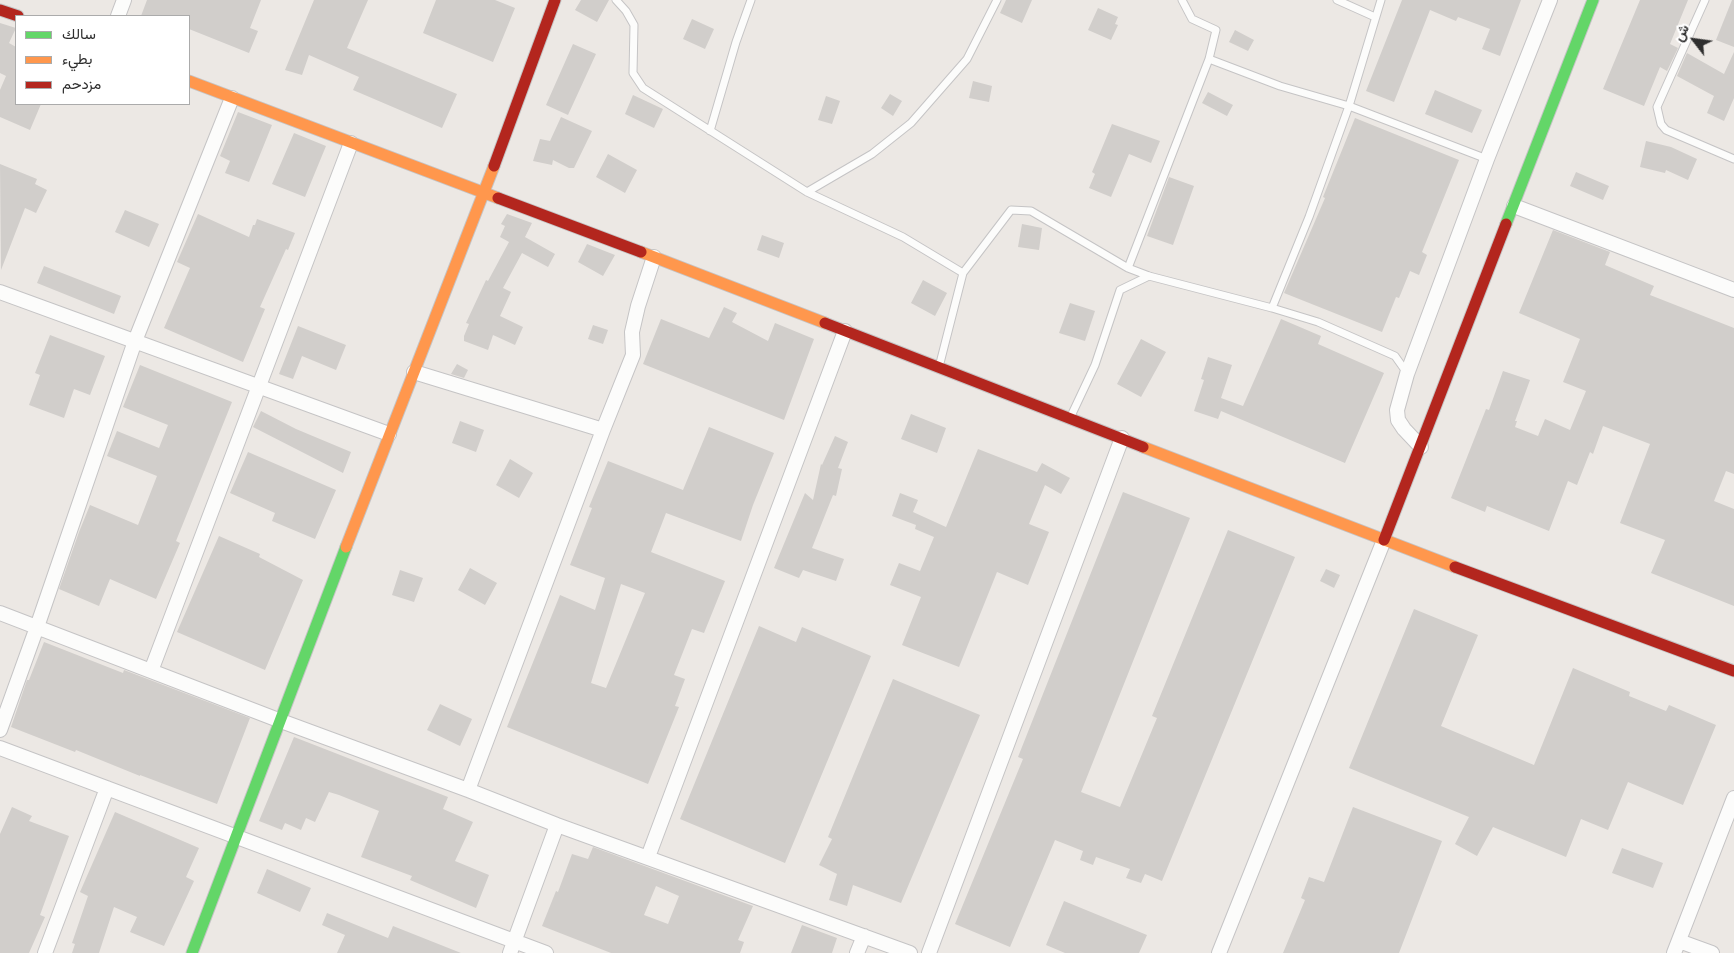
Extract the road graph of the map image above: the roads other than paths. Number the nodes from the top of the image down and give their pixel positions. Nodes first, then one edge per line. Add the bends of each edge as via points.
1 (124, 0) edge
2 (554, 0) edge
3 (616, 0) edge
4 (751, 0) edge
5 (998, 0) edge
6 (1182, 0) edge
7 (1337, 0) edge
8 (1381, 0) edge
9 (1550, 0) edge
10 (1593, 0) edge
11 (1705, 0) edge
12 (0, 10) edge
13 (15, 15) edge
14 (118, 15) edge
15 (1376, 17) junction
16 (1209, 59) junction
17 (190, 81) edge
18 (232, 98) junction
19 (1349, 106) junction
20 (710, 131) junction
21 (351, 143) junction
22 (1486, 159) junction
23 (1734, 159) edge
24 (807, 192) junction
25 (484, 193) junction
26 (1514, 206) junction
27 (654, 257) junction
28 (1128, 268) junction
29 (964, 273) junction
30 (1149, 276) junction
31 (1734, 290) edge
32 (0, 292) edge
33 (1272, 308) junction
34 (845, 331) junction
35 (134, 341) junction
36 (939, 367) junction
37 (414, 372) junction
38 (1408, 374) junction
39 (258, 386) junction
40 (1070, 419) junction
41 (603, 430) junction
42 (390, 434) junction
43 (1122, 438) junction
44 (1421, 447) junction
45 (1384, 540) junction
46 (0, 613) edge
47 (38, 627) junction
48 (151, 671) junction
49 (1734, 671) edge
50 (281, 721) junction
51 (0, 730) edge
52 (0, 748) edge
53 (107, 788) junction
54 (468, 790) junction
55 (1734, 798) edge
56 (557, 825) junction
57 (238, 837) junction
58 (648, 857) junction
59 (864, 936) junction
60 (512, 947) edge
61 (1676, 947) edge
62 (46, 953) edge
63 (192, 953) edge
64 (546, 953) edge
65 (857, 953) edge
66 (910, 953) edge
67 (929, 953) edge
68 (1219, 953) edge
69 (1712, 953) edge

1 - 14 street
2 - 25 street
3 - 20 lane via 634,25 633,74 643,88
4 - 20 lane
5 - 24 lane via 966,59 911,123 872,154
6 - 16 lane via 1192,19 1216,30
7 - 15 lane
8 - 15 lane
9 - 22 street
10 - 26 street
11 - 23 lane via 1657,108 1666,130
12 - 13 street
15 - 19 lane
16 - 19 lane via 1280,86
16 - 28 lane
17 - 18 street
18 - 21 street
18 - 35 street
19 - 22 lane
19 - 33 lane via 1309,218
20 - 24 lane
21 - 25 street
21 - 39 street
22 - 38 street
24 - 29 lane via 904,237
25 - 27 street
25 - 37 street
26 - 31 street
26 - 44 street
27 - 34 street
27 - 41 street via 632,332 633,356
28 - 29 lane via 1031,211 1011,210
28 - 30 lane
29 - 36 lane
30 - 33 lane
30 - 40 lane via 1120,290 1095,364
32 - 35 street
33 - 38 lane via 1318,322 1395,356
34 - 36 street
34 - 58 street
35 - 39 street
35 - 47 street
36 - 40 street
37 - 41 street
37 - 42 street
38 - 44 street via 1397,410 1398,420
39 - 42 street
39 - 48 street
40 - 43 street
41 - 54 street
42 - 50 street
43 - 45 street
43 - 67 street
44 - 45 street
45 - 49 street
45 - 68 street
46 - 47 street
47 - 48 street
47 - 51 street
48 - 50 street
50 - 54 street
50 - 57 street
52 - 53 street
53 - 57 street
53 - 62 street
54 - 56 street
55 - 61 street
56 - 58 street
56 - 60 street
57 - 60 street
57 - 63 street
58 - 59 street
59 - 65 street
59 - 66 street
60 - 64 street
61 - 69 street

